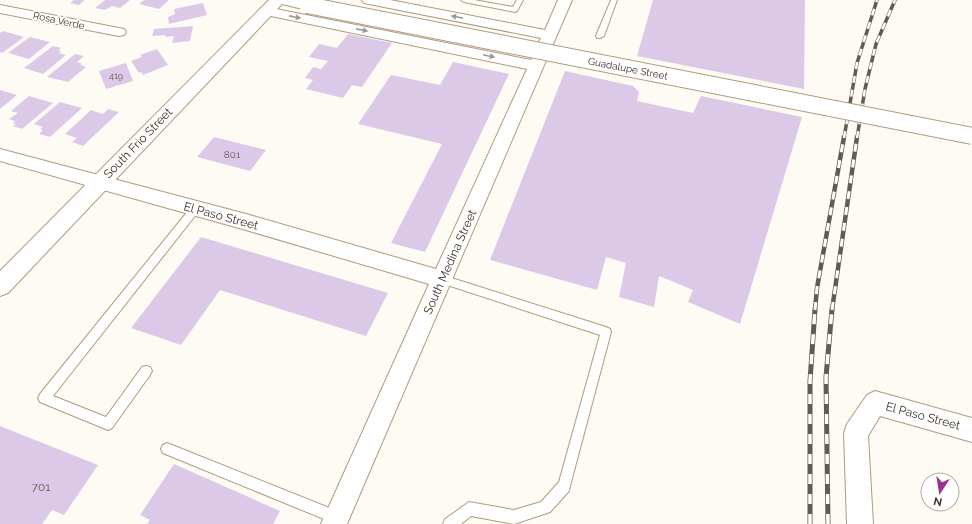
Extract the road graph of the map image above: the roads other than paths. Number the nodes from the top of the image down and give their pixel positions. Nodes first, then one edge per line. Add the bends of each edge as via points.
1 (14, 0) edge
2 (284, 0) edge
3 (369, 0) edge
4 (464, 0) edge
5 (520, 0) edge
6 (565, 0) edge
7 (614, 0) edge
8 (271, 5) edge
9 (0, 9) edge
10 (119, 32) dead end
11 (550, 35) junction
12 (600, 36) dead end
13 (536, 66) junction
14 (972, 136) edge
15 (0, 155) edge
16 (100, 183) junction
17 (195, 209) junction
18 (442, 279) junction
19 (0, 286) edge
20 (146, 371) dead end
21 (972, 430) edge
22 (167, 449) dead end
23 (336, 521) edge
24 (450, 524) edge
25 (860, 524) edge

1 - 9 street
2 - 14 main road, Guadalupe Street, bridge
11 -> 3 street
4 - 5 lane via 515,10
6 - 11 street, South Medina Street
7 - 12 lane
8 -> 13 street
8 - 16 main road, South Frio Street
9 - 10 street, Rosa Verde
11 - 13 street, South Medina Street
13 - 18 street, South Medina Street
15 - 16 street, El Paso Street
16 - 17 street, El Paso Street
16 - 19 main road, South Frio Street
17 - 18 street, El Paso Street
17 - 20 lane via 44,398 108,424
18 - 23 street, South Medina Street
18 - 24 lane via 606,332 564,486 545,507 514,517 469,509
21 - 25 street, El Paso Street via 874,403 856,433
22 - 23 lane

